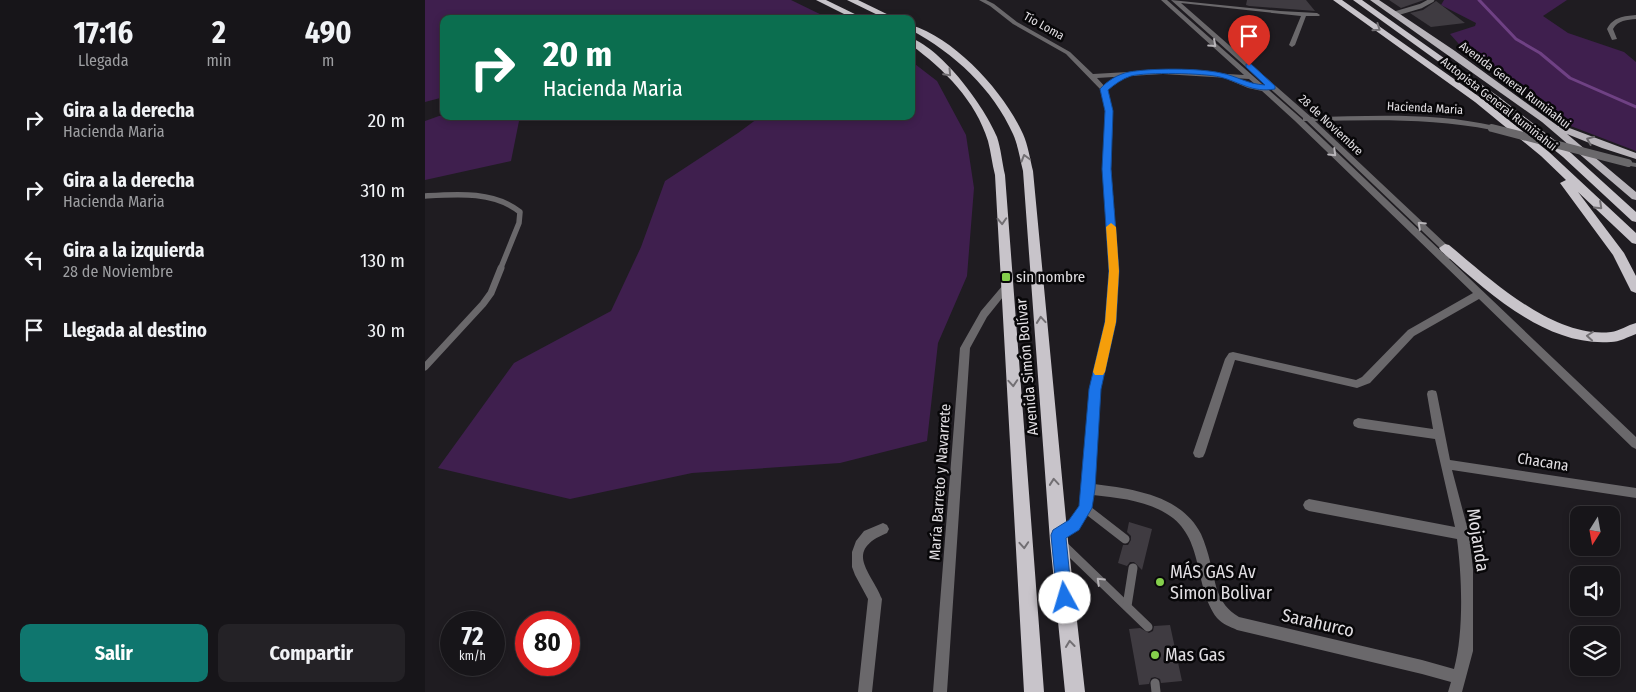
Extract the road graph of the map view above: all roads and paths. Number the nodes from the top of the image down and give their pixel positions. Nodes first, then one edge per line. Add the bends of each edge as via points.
1 (820, 0) edge
2 (851, 0) edge
3 (982, 0) edge
4 (1164, 0) edge
5 (1236, 0) edge
6 (1337, 0) edge
7 (1357, 0) edge
8 (1374, 0) edge
9 (1432, 0) edge
10 (1175, 1) edge
11 (1233, 8) junction
12 (1394, 14) junction
13 (852, 15) edge
14 (884, 15) edge
15 (1305, 15) junction
16 (1317, 15) dead end
17 (1636, 17) edge
18 (915, 29) edge
19 (1614, 40) dead end
20 (915, 44) edge
21 (1292, 45) dead end
22 (1129, 74) junction
23 (1221, 75) junction
24 (1091, 76) junction
25 (1250, 77) junction
26 (1263, 79) junction
27 (1272, 88) junction
28 (1104, 89) junction
29 (1263, 89) junction
30 (1298, 119) junction
31 (1309, 119) junction
32 (1545, 120) junction
33 (1545, 154) junction
34 (1636, 156) edge
35 (1591, 158) junction
36 (1632, 164) edge
37 (1636, 185) edge
38 (425, 196) edge
39 (1636, 197) edge
40 (1636, 218) edge
41 (1636, 240) edge
42 (1445, 248) junction
43 (1462, 276) junction
44 (1006, 287) junction
45 (1636, 288) edge
46 (1480, 294) junction
47 (1636, 328) edge
48 (425, 367) edge
49 (1431, 394) dead end
50 (1357, 423) dead end
51 (1440, 435) junction
52 (1636, 444) edge
53 (1199, 453) dead end
54 (1445, 464) junction
55 (1088, 489) junction
56 (1636, 493) edge
57 (1309, 505) dead end
58 (1085, 508) junction
59 (883, 529) dead end
60 (1463, 534) junction
61 (1059, 538) junction
62 (1125, 539) dead end
63 (1133, 568) dead end
64 (1127, 606) junction
65 (1148, 627) dead end
66 (1460, 678) junction
67 (865, 692) edge
68 (940, 692) edge
69 (1034, 692) edge
70 (1075, 692) edge
71 (1455, 692) edge

1 - 13 highway
2 - 14 highway
3 - 24 street, Tio Loma via 1068,53
4 - 10 street
4 -> 25 street
5 - 11 street
6 -> 33 highway, Autopista General Rumiñahui via 1478,100
7 - 40 highway, Autopista General Rumiñahui via 1496,99 1567,155
8 - 12 main road, Avenida General Rumiñahui
9 - 12 lane
10 - 11 street
10 - 26 street, 28 de Noviembre
11 - 15 street
12 - 32 main road, Avenida General Rumiñahui
15 - 16 street
15 - 21 street
17 - 19 street via 1612,24 1610,29
61 -> 18 highway, Avenida Simón Bolívar via 1028,171 1018,134 1001,102 966,64
20 -> 44 highway, Avenida Simón Bolívar via 947,71 977,107 992,138 1000,175
22 - 23 street
22 - 24 street
22 - 28 street
23 - 25 street
23 - 29 street
24 - 28 street
25 - 26 street
25 - 29 street
26 - 27 street, 28 de Noviembre
27 - 29 street
27 - 31 street, 28 de Noviembre
28 - 55 street via 1109,111 1107,169 1114,271 1111,322 1095,389
29 - 30 street
30 - 31 street, Hacienda Maria
30 -> 43 street
31 - 36 street, Hacienda Maria, bridge via 1446,119
42 -> 31 street, 28 de Noviembre
34 -> 32 main road
32 - 35 main road, Avenida General Rumiñahui
33 -> 41 highway, Autopista General Rumiñahui
33 - 45 highway via 1618,253
35 - 37 main road via 1616,169
35 - 39 main road, Avenida General Rumiñahui
38 - 48 lane via 477,195 514,206 520,212 519,223 491,293
42 - 43 street, 28 de Noviembre
47 -> 42 highway via 1615,337 1586,337 1561,330 1513,303
43 - 46 street
44 - 68 street, María Barreto y Navarrete via 984,314 965,348
44 -> 69 highway, Avenida Simón Bolívar
46 - 52 street
46 - 53 street via 1411,333 1366,380 1357,384 1233,356
49 - 51 street, Mojanda
50 - 51 street
51 - 54 street, Mojanda
54 - 56 street, Chacana
54 - 60 street, Mojanda
55 - 58 street
55 - 66 street, Sarahurco via 1147,500 1164,506 1183,519 1196,540 1215,601 1223,615 1237,623
57 - 60 street
58 - 61 street via 1074,525
58 - 62 lane
59 - 67 street via 873,531 861,541 857,552 861,574 875,599
60 - 66 street, Mojanda via 1468,610 1466,651
64 -> 61 lane
70 -> 61 highway, Avenida Simón Bolívar
63 - 64 lane
64 - 65 lane
66 - 71 street, Mojanda

